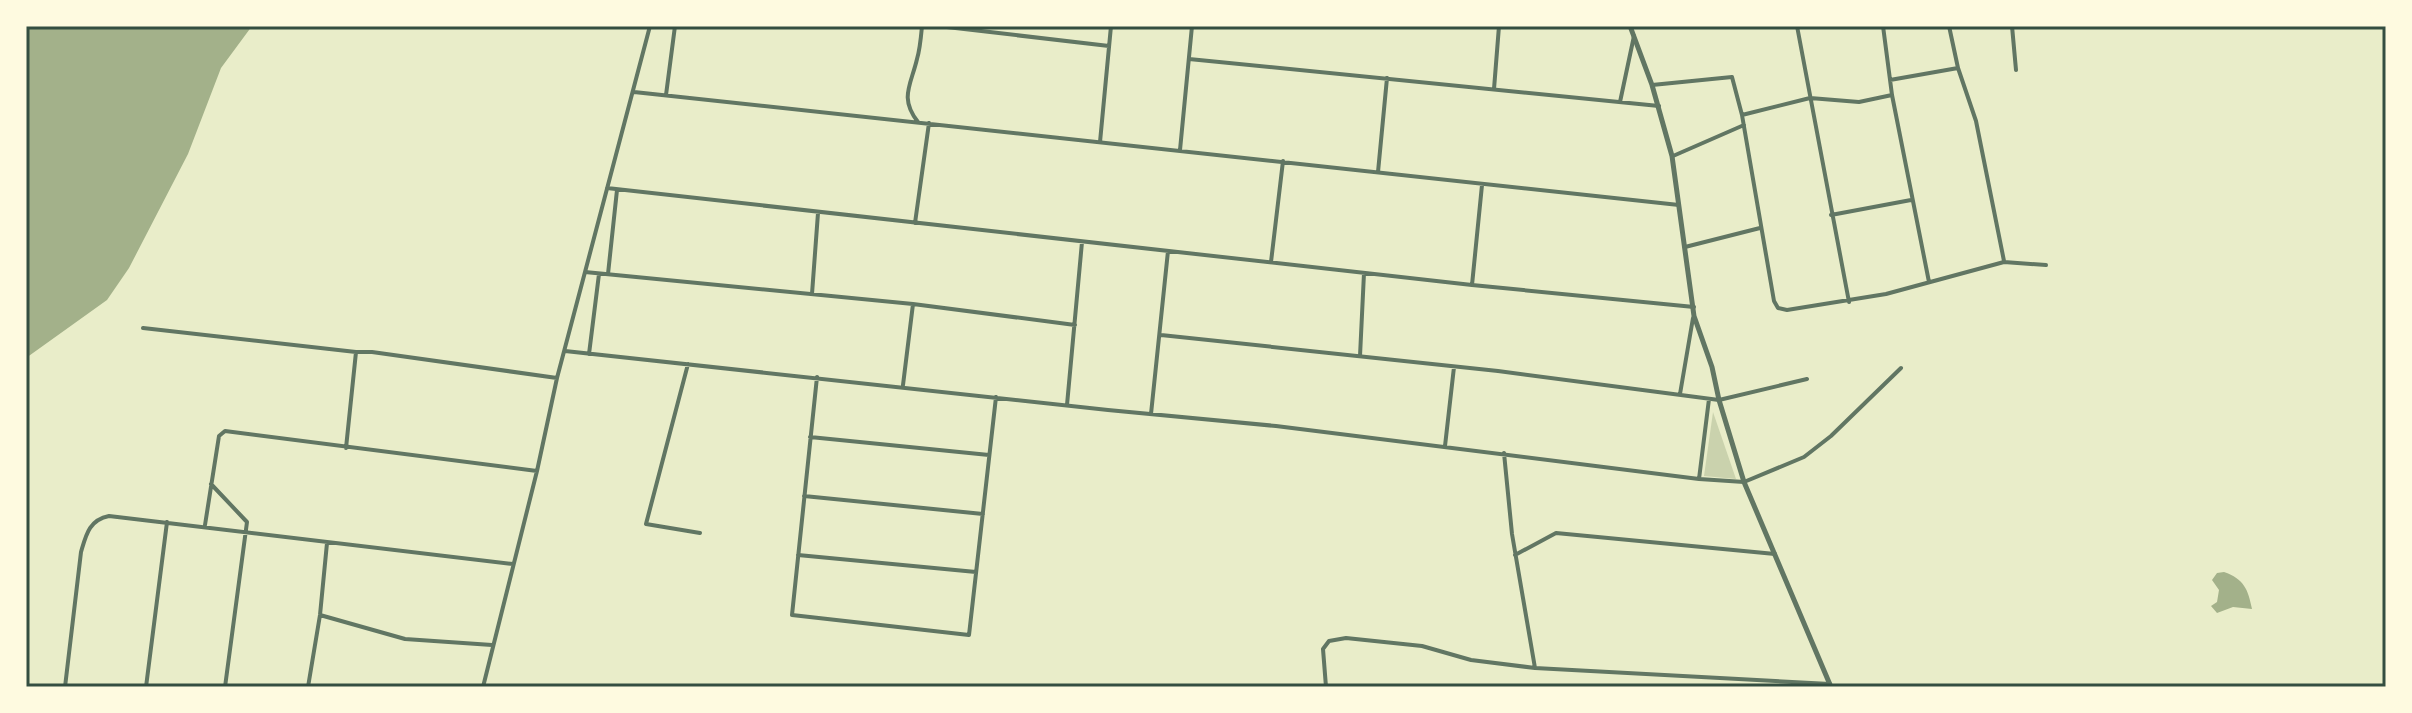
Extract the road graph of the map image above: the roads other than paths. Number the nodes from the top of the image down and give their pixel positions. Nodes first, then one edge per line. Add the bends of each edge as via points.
1 (650, 26) edge
2 (675, 26) edge
3 (922, 26) edge
4 (938, 26) edge
5 (1111, 26) edge
6 (1192, 26) edge
7 (1499, 26) edge
8 (1630, 26) edge
9 (1797, 26) edge
10 (1883, 26) edge
11 (1949, 26) edge
12 (2012, 26) edge
13 (1634, 33) junction
14 (1109, 46) junction
15 (1189, 59) junction
16 (1958, 68) junction
17 (2016, 70) dead end
18 (1387, 78) junction
19 (1890, 80) junction
20 (1652, 85) junction
21 (1494, 89) junction
22 (634, 92) junction
23 (666, 95) junction
24 (1892, 95) junction
25 (1810, 98) junction
26 (1620, 102) junction
27 (1659, 106) junction
28 (1742, 115) junction
29 (918, 122) junction
30 (929, 123) junction
31 (1744, 125) junction
32 (1100, 142) junction
33 (1180, 150) junction
34 (1672, 156) junction
35 (1283, 161) junction
36 (1378, 172) junction
37 (1482, 185) junction
38 (607, 188) junction
39 (617, 190) junction
40 (1911, 200) junction
41 (1679, 205) junction
42 (818, 213) junction
43 (1831, 215) junction
44 (915, 223) junction
45 (1761, 228) junction
46 (1082, 242) junction
47 (1685, 247) junction
48 (1168, 251) junction
49 (1271, 262) junction
50 (2004, 262) junction
51 (2046, 265) dead end
52 (585, 272) junction
53 (1364, 273) junction
54 (599, 274) junction
55 (608, 274) junction
56 (1929, 282) junction
57 (1472, 285) junction
58 (812, 295) junction
59 (1849, 302) junction
60 (913, 304) junction
61 (1694, 307) junction
62 (1694, 316) junction
63 (1075, 325) junction
64 (143, 328) dead end
65 (1161, 335) junction
66 (565, 351) junction
67 (356, 352) junction
68 (589, 354) junction
69 (1360, 356) junction
70 (688, 364) junction
71 (1454, 367) junction
72 (1901, 368) dead end
73 (817, 377) junction
74 (557, 378) junction
75 (1807, 379) dead end
76 (903, 386) junction
77 (1680, 394) junction
78 (996, 397) junction
79 (1709, 399) junction
80 (1719, 400) junction
81 (1067, 405) junction
82 (1151, 414) junction
83 (810, 437) junction
84 (1445, 446) junction
85 (346, 448) junction
86 (1504, 453) junction
87 (989, 455) junction
88 (537, 471) junction
89 (1699, 479) junction
90 (1744, 482) junction
91 (211, 484) junction
92 (804, 496) junction
93 (983, 514) junction
94 (167, 522) junction
95 (205, 526) junction
96 (247, 532) junction
97 (700, 533) dead end
98 (327, 543) junction
99 (1775, 554) junction
100 (798, 555) junction
101 (1515, 555) junction
102 (513, 564) junction
103 (976, 572) junction
104 (320, 615) junction
105 (492, 645) junction
106 (1535, 668) junction
107 (1830, 686) edge
108 (65, 687) edge
109 (146, 687) edge
110 (225, 687) edge
111 (308, 687) edge
112 (483, 687) edge
113 (1326, 687) edge

1 - 22 street
2 - 23 street
3 - 29 street via 907,97
4 - 14 street
5 - 14 street
6 - 15 street
7 - 21 street
8 - 13 street
9 - 25 street
10 - 19 street
11 - 16 street
12 - 17 street
13 - 20 street
13 - 26 street
14 - 32 street
15 - 18 street
15 - 33 street
16 - 19 street
16 - 50 street via 1976,121
18 - 21 street
18 - 36 street
19 - 24 street
20 - 27 street
20 - 28 street via 1731,76
21 - 26 street
22 - 23 street
22 - 38 street
23 - 29 street
24 - 25 street via 1859,102
24 - 40 street
25 - 28 street
25 - 43 street
26 - 27 street
27 - 34 street
28 - 31 street
29 - 30 street
30 - 32 street
30 - 44 street
31 - 34 street
31 - 45 street
32 - 33 street
33 - 35 street
34 - 41 street
35 - 36 street
35 - 49 street
36 - 37 street
37 - 41 street
37 - 57 street
38 - 39 street
38 - 52 street
39 - 42 street
39 - 55 street
40 - 43 street
40 - 56 street
41 - 47 street
42 - 44 street
42 - 58 street
43 - 59 street
44 - 46 street
45 - 47 street
45 - 59 street via 1778,308
46 - 48 street
46 - 63 street
47 - 61 street
48 - 49 street
48 - 65 street
49 - 53 street
50 - 51 street
50 - 56 street
52 - 54 street
52 - 66 street
53 - 57 street
53 - 69 street
54 - 55 street
54 - 68 street
55 - 58 street
56 - 59 street
57 - 61 street
58 - 60 street
60 - 63 street
60 - 76 street
61 - 62 street
62 - 77 street
62 - 80 street
63 - 81 street
64 - 67 street
65 - 69 street
65 - 82 street
66 - 68 street
66 - 74 street
67 - 74 street
67 - 85 street
68 - 70 street
69 - 71 street
70 - 73 street
70 - 97 street via 646,524
71 - 77 street
71 - 84 street
72 - 90 street via 1821,445
73 - 76 street
73 - 83 street
74 - 88 street
75 - 80 street
76 - 78 street
77 - 79 street
78 - 81 street
78 - 87 street
79 - 80 street
79 - 89 street
80 - 90 street
81 - 82 street
82 - 84 street
83 - 87 street
83 - 92 street
84 - 86 street
85 - 88 street
85 - 91 street via 225,431 220,433
86 - 89 street
86 - 101 street
87 - 93 street
88 - 102 street
89 - 90 street
90 - 99 street
91 - 95 street
91 - 96 street via 244,516
92 - 93 street
92 - 100 street
93 - 103 street
94 - 95 street
94 - 108 street via 109,516 92,522 81,552
94 - 109 street
95 - 96 street
96 - 98 street
96 - 110 street
98 - 102 street
98 - 104 street
99 - 101 street via 1556,533
99 - 107 street
100 - 103 street
100 - 103 street via 792,615 969,635
101 - 106 street
102 - 105 street
104 - 105 street via 405,639
104 - 111 street
105 - 112 street
106 - 107 street
106 - 113 street via 1471,660 1422,646 1337,638 1323,649

